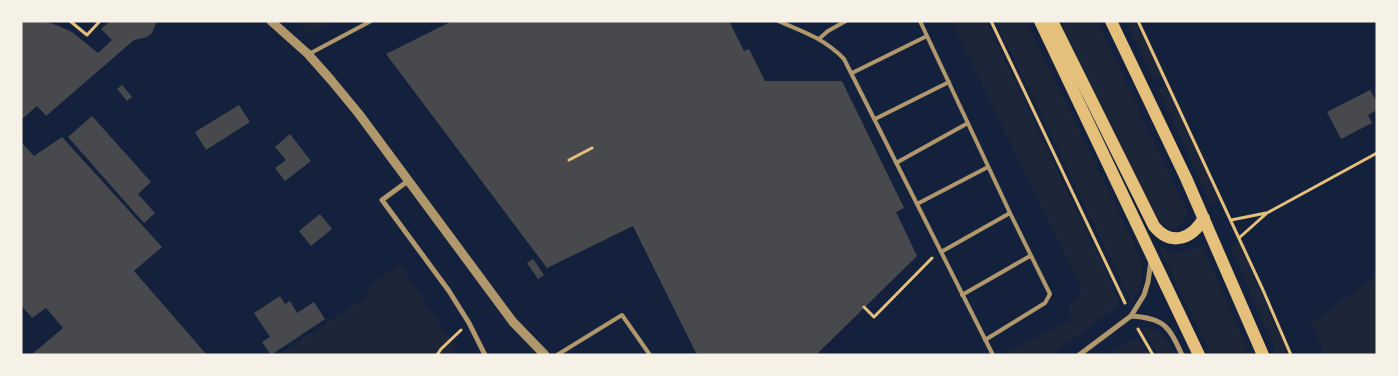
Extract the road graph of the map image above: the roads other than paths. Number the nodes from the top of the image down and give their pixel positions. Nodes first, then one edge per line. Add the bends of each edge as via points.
1 (271, 21) edge
2 (371, 21) edge
3 (778, 21) edge
4 (846, 21) edge
5 (920, 21) edge
6 (1040, 21) edge
7 (1052, 21) edge
8 (1111, 21) edge
9 (927, 36) junction
10 (820, 38) junction
11 (308, 54) junction
12 (852, 74) junction
13 (949, 82) junction
14 (874, 120) junction
15 (968, 123) junction
16 (896, 163) junction
17 (988, 167) junction
18 (408, 181) junction
19 (917, 204) junction
20 (1010, 214) junction
21 (1204, 218) junction
22 (941, 252) junction
23 (1030, 256) junction
24 (1152, 256) junction
25 (962, 295) junction
26 (1131, 316) junction
27 (985, 340) junction
28 (485, 355) edge
29 (545, 355) edge
30 (557, 355) edge
31 (650, 355) edge
32 (993, 355) edge
33 (1079, 355) edge
34 (1182, 355) edge
35 (1199, 355) edge
36 (1263, 355) edge

1 - 11 street
2 - 11 lane
3 - 10 lane
4 - 10 lane
5 - 9 lane
6 - 24 main road
7 - 21 main road via 1154,226 1160,233 1178,239 1196,230
8 - 21 main road
9 - 12 lane
9 - 13 lane
10 - 12 lane via 839,54
11 - 18 street
12 - 14 lane
13 - 14 lane
13 - 15 lane
14 - 16 lane
15 - 16 lane
15 - 17 lane
16 - 19 lane
17 - 19 lane
17 - 20 lane
18 - 28 street via 382,200 449,290
18 - 29 street via 513,322
19 - 22 lane
20 - 22 lane
20 - 23 lane
21 - 36 main road
22 - 25 lane
23 - 25 lane
23 - 27 lane via 1050,294 1045,303
24 - 26 street via 1144,295
24 - 35 main road
25 - 27 lane
26 - 33 street
26 - 34 street via 1162,323 1170,331
27 - 32 lane
30 - 31 lane via 622,315

